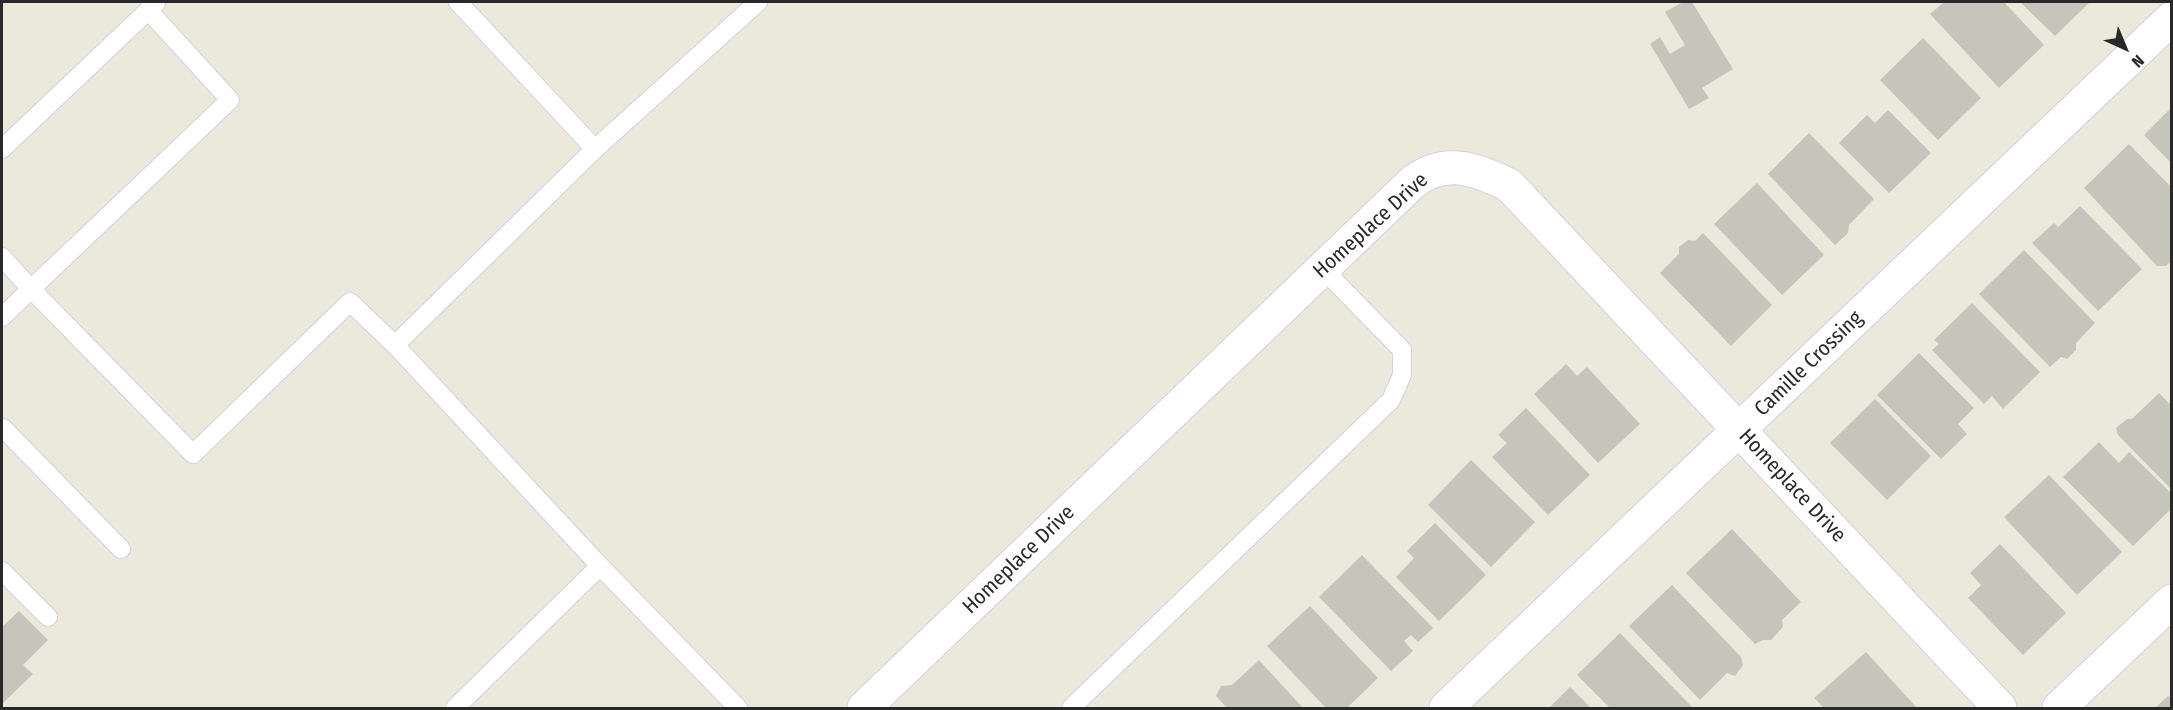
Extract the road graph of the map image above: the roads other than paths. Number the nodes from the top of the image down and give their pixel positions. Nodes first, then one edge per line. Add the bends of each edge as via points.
1 (458, 2) edge
2 (758, 2) edge
3 (153, 6) edge
4 (2172, 18) edge
5 (2, 148) edge
6 (595, 148) junction
7 (2, 257) edge
8 (1323, 269) junction
9 (31, 289) junction
10 (2, 317) edge
11 (395, 345) junction
12 (2, 430) edge
13 (1740, 430) junction
14 (121, 549) dead end
15 (600, 566) junction
16 (2, 571) edge
17 (2172, 601) edge
18 (48, 617) dead end
19 (455, 708) edge
20 (738, 708) edge
21 (864, 708) edge
22 (1071, 708) edge
23 (1446, 708) edge
24 (2000, 708) edge
25 (2059, 708) edge

1 - 6 lane
2 - 6 lane
3 - 5 lane
3 - 9 lane via 230,100
4 - 13 street, Camille Crossing
6 - 11 lane
7 - 9 lane
8 - 13 street, Homeplace Drive via 1426,172 1467,168 1485,173 1509,185
8 - 21 street, Homeplace Drive
8 - 22 lane via 1402,350 1402,375 1391,400
9 - 10 lane
9 - 11 lane via 193,454 350,302
11 - 15 lane
12 - 14 lane
13 - 23 street, Camille Crossing
13 - 24 street, Homeplace Drive
15 - 19 lane
15 - 20 lane
16 - 18 lane
17 - 25 street

